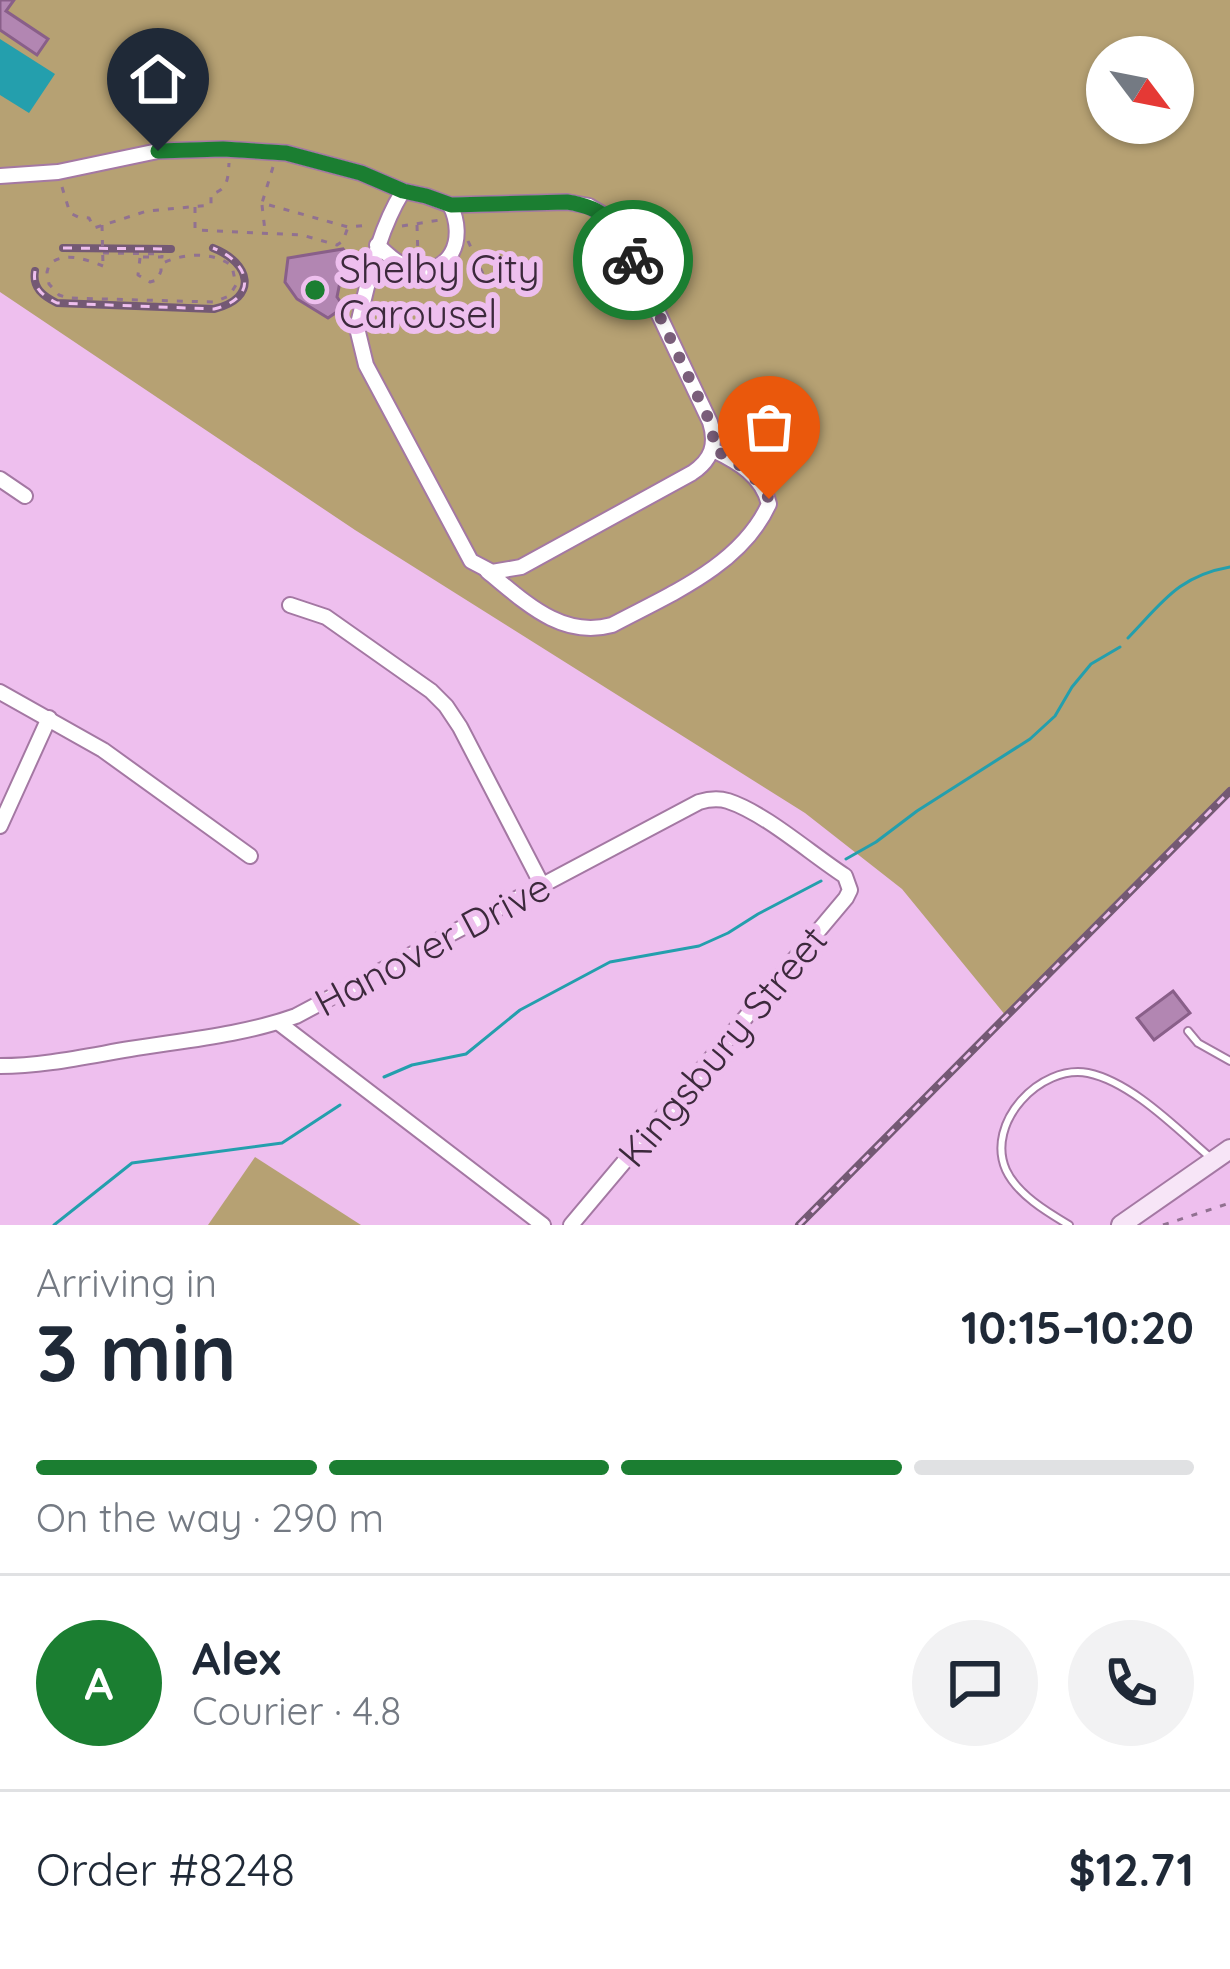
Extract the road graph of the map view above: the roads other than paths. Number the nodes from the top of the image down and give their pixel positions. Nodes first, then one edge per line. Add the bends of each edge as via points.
1 (0, 176) edge
2 (403, 191) junction
3 (452, 216) junction
4 (377, 245) junction
5 (713, 449) junction
6 (0, 479) edge
7 (25, 496) dead end
8 (486, 570) junction
9 (290, 605) dead end
10 (0, 692) edge
11 (50, 718) junction
12 (0, 826) edge
13 (250, 856) dead end
14 (830, 867) joint
15 (542, 885) junction
16 (279, 1023) junction
17 (1188, 1030) dead end
18 (1230, 1061) edge
19 (0, 1066) edge
20 (1222, 1155) edge
21 (543, 1225) edge
22 (571, 1225) edge
23 (1069, 1225) edge
24 (1121, 1225) edge

1 - 2 street via 158,151 229,149 361,173
2 - 3 street
2 - 4 street
3 - 4 street via 457,242 435,267 400,264
3 - 5 street via 567,202 606,216 710,422
4 - 8 street via 357,328 360,350 466,554
5 - 8 street via 692,473 521,567
5 - 8 street via 765,491 769,505 760,522 700,578 612,625 579,627 542,616
6 - 7 street
9 - 15 street via 326,617 446,706
10 - 11 street
11 - 12 street
11 - 13 street
14 - 15 street, Hanover Drive via 758,817 711,798
14 - 22 street, Kingsbury Street via 845,876 847,898
15 - 16 street, Hanover Drive
16 - 19 street, Hanover Drive
16 - 21 street
17 - 18 lane
20 - 23 lane via 1124,1087 1090,1073 1054,1076 1010,1115 1004,1167
20 - 24 street

